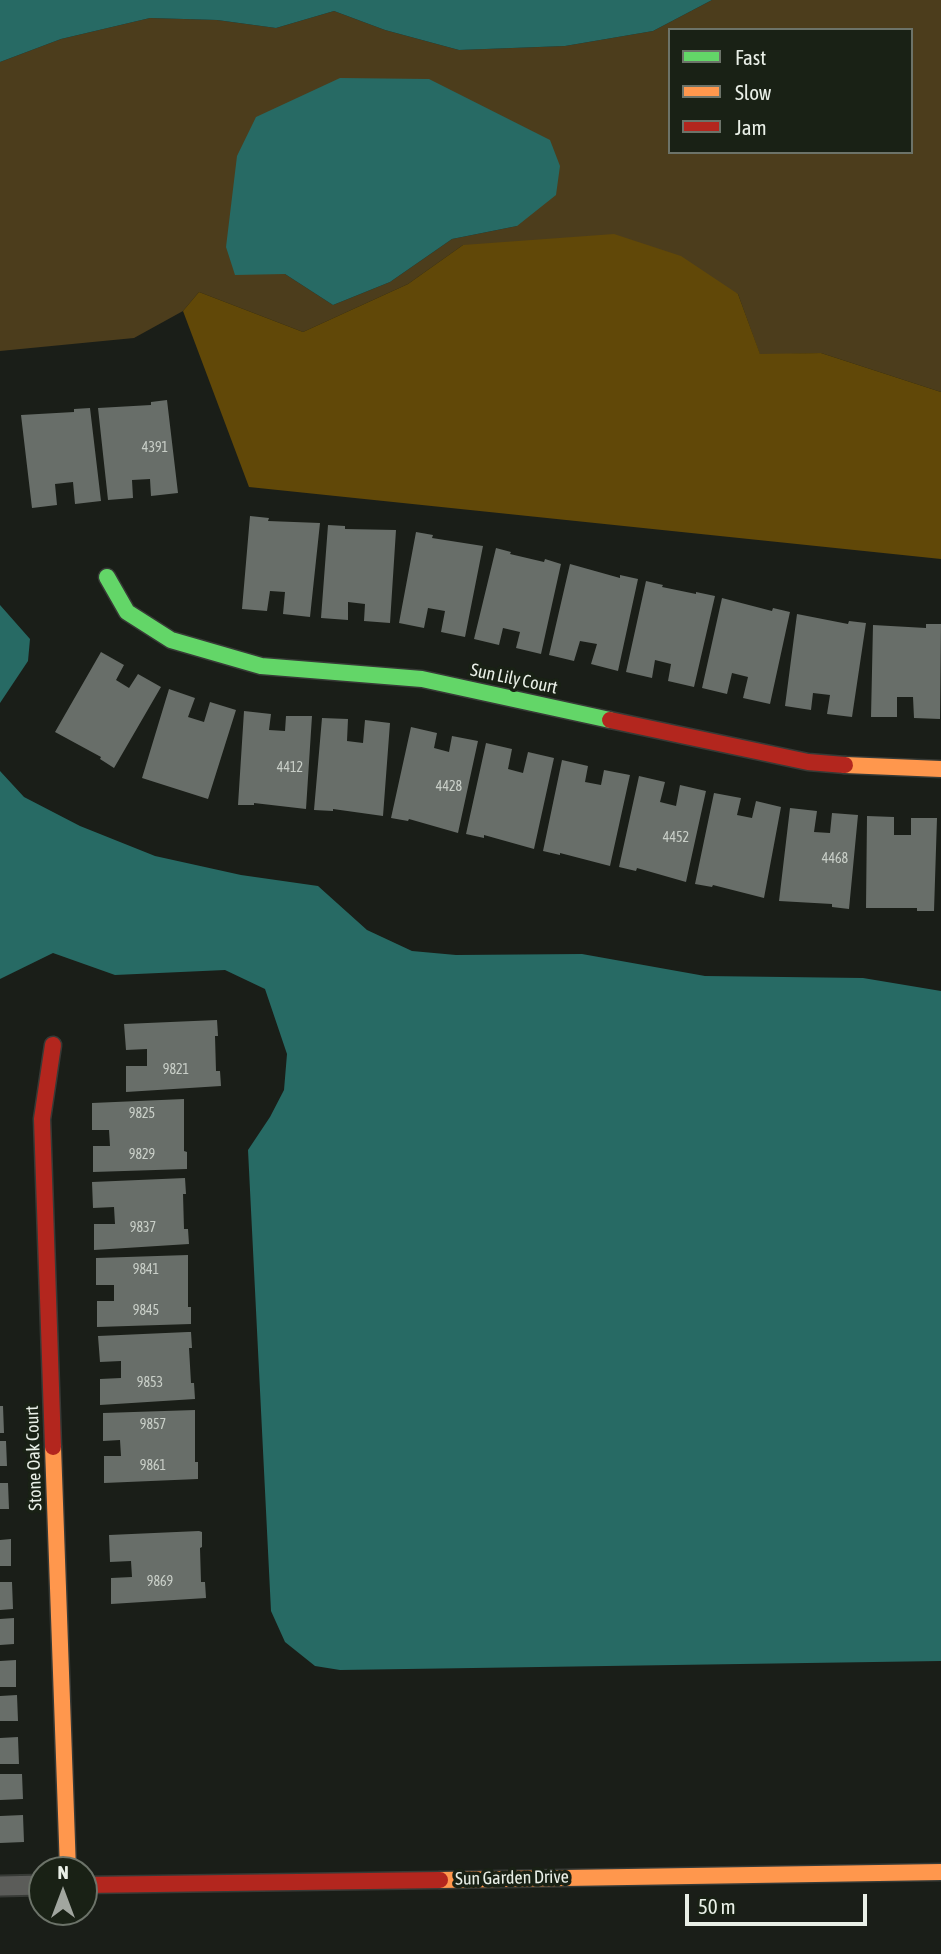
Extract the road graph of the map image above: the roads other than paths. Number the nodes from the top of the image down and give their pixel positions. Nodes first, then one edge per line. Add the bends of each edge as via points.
1 (107, 577) dead end
2 (941, 769) edge
3 (53, 1045) dead end
4 (68, 1856) edge
5 (941, 1872) edge
6 (28, 1885) edge
7 (98, 1885) edge
8 (0, 1886) edge

1 - 2 street, Sun Lily Court via 127,612 171,640 261,666 422,679 808,762
3 - 4 street, Stone Oak Court via 42,1119
5 - 7 street, Sun Garden Drive
6 - 8 street

